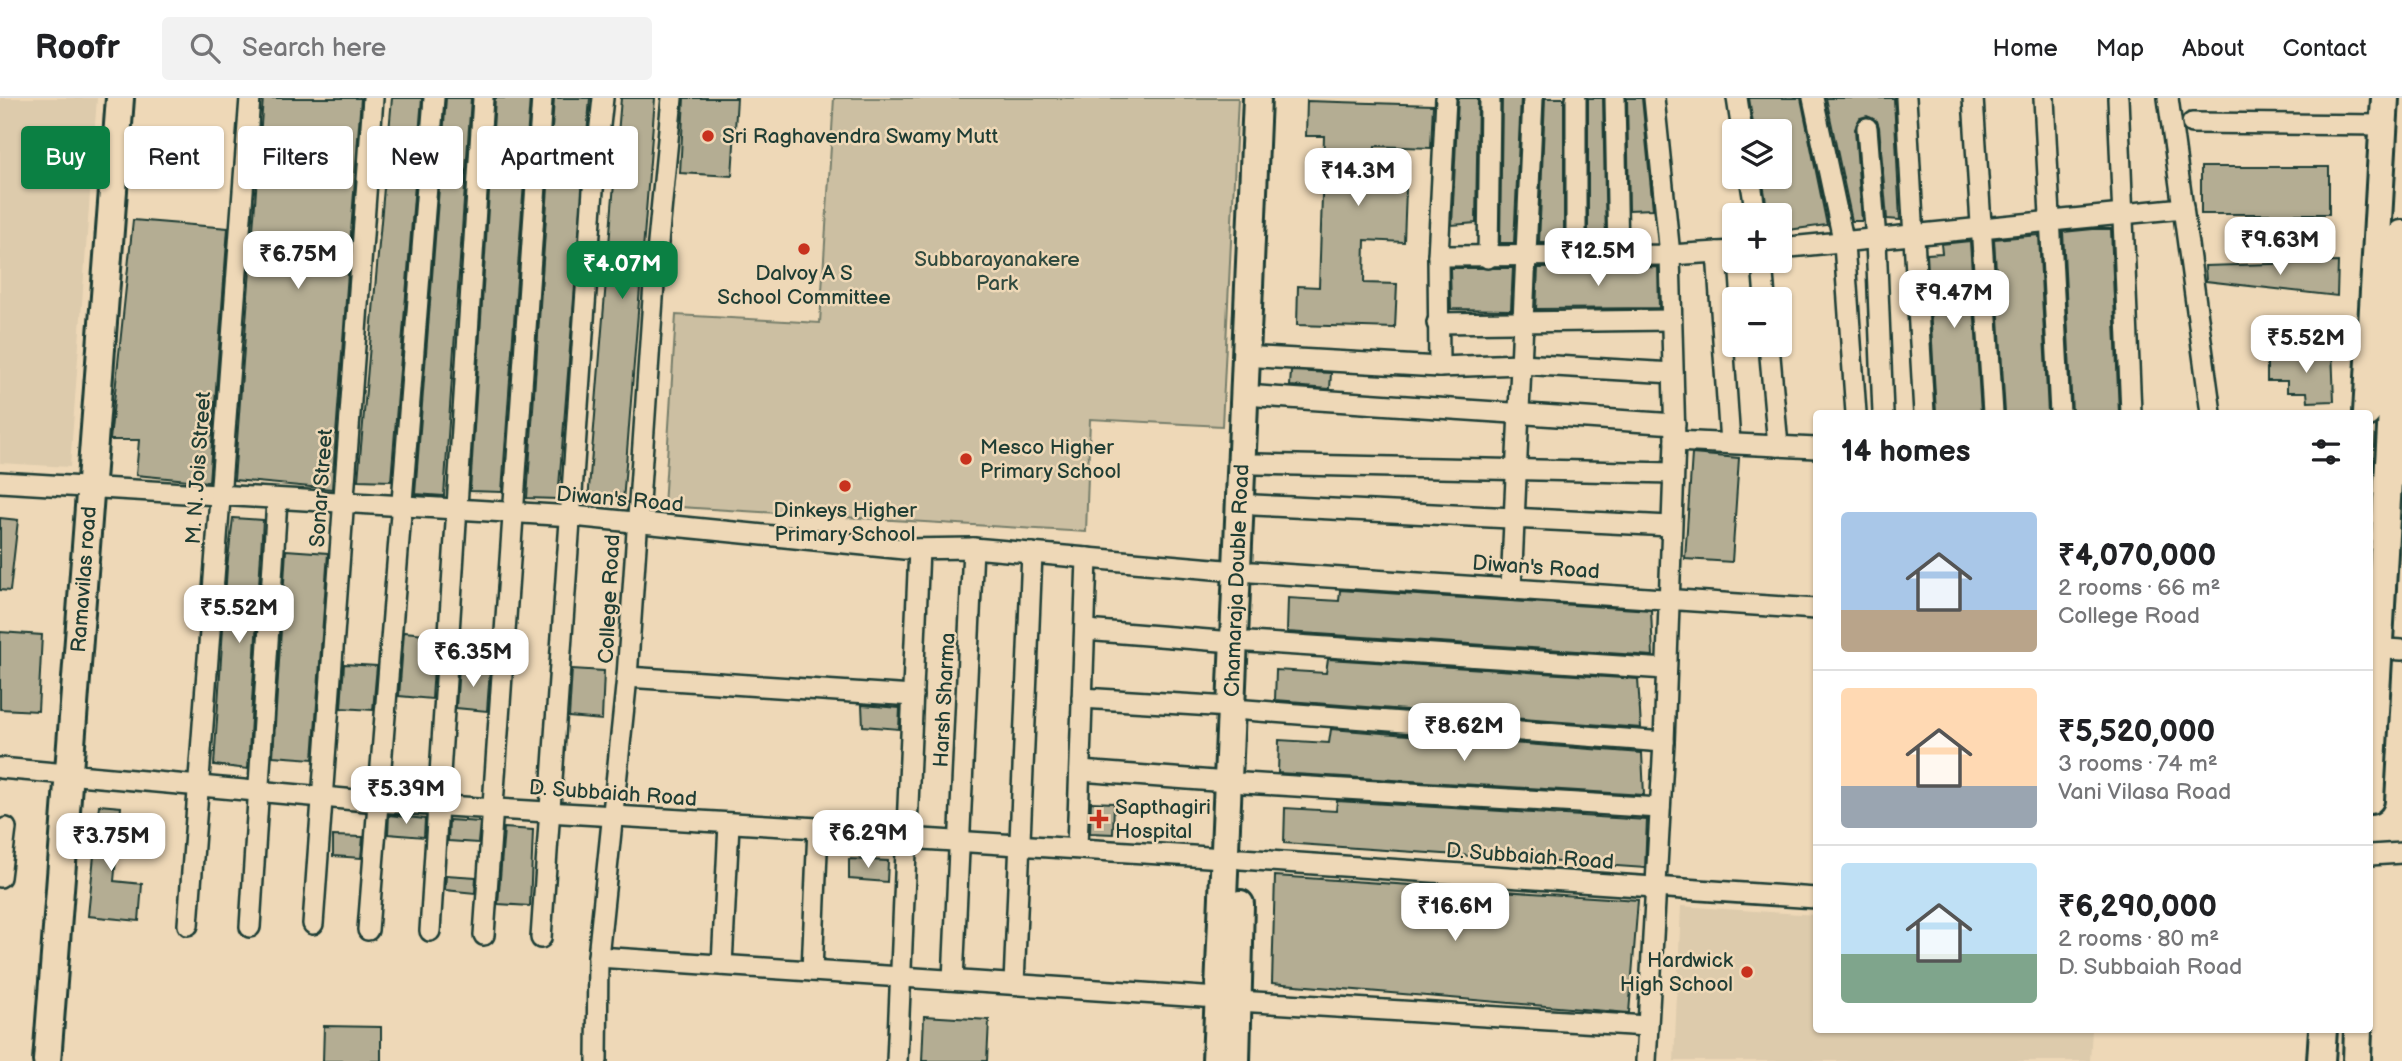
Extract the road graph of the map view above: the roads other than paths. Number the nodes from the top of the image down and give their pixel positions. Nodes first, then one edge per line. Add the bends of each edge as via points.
1 (120, 98) edge
2 (250, 98) edge
3 (373, 98) edge
4 (434, 98) edge
5 (483, 98) edge
6 (542, 98) edge
7 (603, 98) edge
8 (672, 98) edge
9 (1257, 98) edge
10 (1272, 98) edge
11 (1446, 98) edge
12 (1490, 98) edge
13 (1533, 98) edge
14 (1576, 98) edge
15 (1615, 98) edge
16 (1654, 98) edge
17 (1737, 98) edge
18 (1813, 98) edge
19 (1906, 98) edge
20 (1972, 98) edge
21 (2044, 98) edge
22 (2118, 98) edge
23 (2168, 98) edge
24 (2385, 98) edge
25 (1740, 119) edge
26 (2193, 123) dead end
27 (2383, 125) junction
28 (1867, 128) dead end
29 (2183, 208) junction
30 (2122, 215) junction
31 (2050, 222) junction
32 (1983, 229) junction
33 (2402, 234) edge
34 (1916, 236) junction
35 (1876, 240) junction
36 (1844, 244) junction
37 (1792, 247) edge
38 (1722, 251) edge
39 (1670, 255) junction
40 (1438, 256) junction
41 (1576, 256) junction
42 (1618, 256) junction
43 (1526, 257) junction
44 (1488, 258) junction
45 (1726, 273) edge
46 (1523, 320) junction
47 (1670, 320) junction
48 (1437, 323) junction
49 (1260, 357) junction
50 (1770, 357) edge
51 (1521, 363) junction
52 (1439, 367) junction
53 (2398, 367) edge
54 (1673, 373) junction
55 (1259, 396) junction
56 (1856, 410) edge
57 (1883, 410) edge
58 (1924, 410) edge
59 (1993, 410) edge
60 (2060, 410) edge
61 (2131, 410) edge
62 (2211, 410) edge
63 (2367, 410) edge
64 (1519, 415) junction
65 (1675, 433) junction
66 (1730, 443) junction
67 (1777, 446) junction
68 (1813, 448) edge
69 (1256, 464) junction
70 (1516, 468) junction
71 (1673, 473) junction
72 (0, 482) edge
73 (89, 488) junction
74 (218, 497) junction
75 (277, 499) junction
76 (342, 502) junction
77 (400, 505) junction
78 (1254, 505) junction
79 (457, 509) junction
80 (511, 514) junction
81 (573, 516) junction
82 (1514, 519) junction
83 (636, 522) junction
84 (1670, 526) junction
85 (973, 548) junction
86 (919, 549) junction
87 (1032, 553) junction
88 (1087, 558) junction
89 (1244, 572) junction
90 (1511, 589) junction
91 (1667, 599) junction
92 (1813, 609) edge
93 (1085, 630) junction
94 (1241, 642) junction
95 (2383, 649) edge
96 (1666, 669) junction
97 (627, 677) junction
98 (913, 696) junction
99 (1082, 698) junction
100 (1238, 709) junction
101 (1664, 742) junction
102 (2373, 765) edge
103 (0, 768) edge
104 (1080, 771) junction
105 (67, 773) junction
106 (1236, 783) junction
107 (200, 786) junction
108 (257, 789) junction
109 (322, 797) junction
110 (378, 802) junction
111 (436, 804) junction
112 (494, 808) junction
113 (1660, 808) junction
114 (548, 812) junction
115 (615, 817) junction
116 (729, 824) junction
117 (6, 828) dead end
118 (818, 828) junction
119 (906, 838) junction
120 (960, 840) junction
121 (1020, 844) junction
122 (1077, 848) junction
123 (2402, 853) edge
124 (2373, 855) edge
125 (1232, 859) junction
126 (0, 877) edge
127 (1655, 887) junction
128 (1813, 898) edge
129 (313, 924) dead end
130 (188, 925) dead end
131 (250, 927) dead end
132 (368, 930) dead end
133 (430, 931) dead end
134 (484, 935) dead end
135 (541, 938) dead end
136 (598, 957) junction
137 (722, 965) junction
138 (812, 971) junction
139 (900, 977) junction
140 (953, 980) junction
141 (1014, 985) junction
142 (1228, 1000) junction
143 (1647, 1026) junction
144 (2323, 1033) edge
145 (2358, 1033) edge
146 (47, 1061) edge
147 (597, 1061) edge
148 (897, 1061) edge
149 (1216, 1061) edge
150 (1236, 1061) edge
151 (1646, 1061) edge
152 (2321, 1061) edge
153 (2357, 1061) edge

1 - 73 main road, Ramavilas road
2 - 74 street, M. N. Jois Street
3 - 76 street, Sonar Street
4 - 77 street
5 - 79 street
6 - 80 street
7 - 81 street
8 - 83 street, College Road
9 - 89 main road, Chamaraja Double Road
10 - 49 main road, Chamaraja Double Road
11 - 40 street
12 - 44 street
13 - 43 street
14 - 41 street
15 - 42 street
16 - 39 street
17 - 25 street
18 - 36 street
19 - 34 street
20 - 32 street
21 - 31 street
22 - 30 street
23 - 29 street
24 - 27 main road
26 - 27 street
27 - 63 main road
28 - 35 street
29 - 30 street
29 - 62 street
30 - 31 street
30 - 61 street
31 - 32 street
31 - 60 street
32 - 34 street
32 - 59 street
33 - 53 main road
34 - 35 street
34 - 58 street
35 - 36 street
35 - 57 street
36 - 37 street
36 - 56 street
38 - 39 street
39 - 42 street
39 - 47 street
40 - 44 street
40 - 48 street
41 - 42 street
41 - 43 street
43 - 44 street
43 - 46 street
45 - 66 street
46 - 47 street
46 - 48 street
46 - 51 street
47 - 54 street
48 - 52 street
49 - 52 street
49 - 55 main road, Chamaraja Double Road
50 - 67 street
51 - 52 street
51 - 54 street
51 - 64 street
53 - 95 main road
54 - 65 street
55 - 64 street
55 - 69 main road, Chamaraja Double Road
64 - 65 street
64 - 70 street
65 - 66 street
65 - 71 street
66 - 67 street
67 - 68 street
69 - 70 street
69 - 78 main road, Chamaraja Double Road
70 - 71 street
70 - 82 street
71 - 84 street
72 - 73 street, Diwan's Road
73 - 74 street, Diwan's Road
73 - 105 main road, Ramavilas road
74 - 75 street, Diwan's Road
74 - 107 street, M. N. Jois Street
75 - 76 street, Diwan's Road
75 - 108 street
76 - 77 street, Diwan's Road
76 - 109 street, Sonar Street
77 - 79 street, Diwan's Road
77 - 110 street
78 - 82 street
78 - 89 main road, Chamaraja Double Road
79 - 80 street, Diwan's Road
79 - 111 street
80 - 81 street, Diwan's Road
80 - 112 street
81 - 83 street, Diwan's Road
81 - 114 street
82 - 84 street
82 - 90 street
83 - 86 street, Diwan's Road
83 - 97 street, College Road
84 - 91 street
85 - 86 street, Diwan's Road
85 - 87 street, Diwan's Road
85 - 120 street, Harsh Sharma
86 - 98 street
87 - 88 street, Diwan's Road
87 - 121 street
88 - 89 street, Diwan's Road
88 - 93 street
89 - 90 street, Diwan's Road
89 - 94 main road, Chamaraja Double Road
90 - 91 street, Diwan's Road
91 - 92 street, Diwan's Road
91 - 96 street
93 - 94 street
93 - 99 street
94 - 96 street
94 - 100 main road, Chamaraja Double Road
95 - 102 main road
96 - 101 street
97 - 98 street
97 - 115 street, College Road
98 - 119 street
99 - 100 street
99 - 104 street
100 - 101 street
100 - 106 main road, Chamaraja Double Road
101 - 113 street
103 - 105 street, D. Subbaiah Road
104 - 106 street
104 - 122 street
105 - 107 street, D. Subbaiah Road
105 - 146 main road, Ramavilas road
106 - 113 street
106 - 125 main road, Chamaraja Double Road
107 - 108 street, D. Subbaiah Road
107 - 130 street, M. N. Jois Street
108 - 109 street, D. Subbaiah Road
108 - 131 street
109 - 110 street, D. Subbaiah Road
109 - 129 street, Sonar Street
110 - 111 street, D. Subbaiah Road
110 - 132 street
111 - 112 street, D. Subbaiah Road
111 - 133 street
112 - 114 street, D. Subbaiah Road
112 - 134 street
113 - 127 street
114 - 115 street, D. Subbaiah Road
114 - 135 street
115 - 116 street, D. Subbaiah Road
115 - 136 street, College Road
116 - 118 street, D. Subbaiah Road
116 - 137 street
117 - 126 street
118 - 119 street, D. Subbaiah Road
118 - 138 street
119 - 120 street, D. Subbaiah Road
119 - 139 street
120 - 121 street, D. Subbaiah Road
120 - 140 street, Harsh Sharma
121 - 122 street, D. Subbaiah Road
121 - 141 street
122 - 125 street, D. Subbaiah Road
123 - 124 street
125 - 127 street, D. Subbaiah Road
125 - 142 main road, Chamaraja Double Road
127 - 128 street, D. Subbaiah Road
127 - 143 street
136 - 137 street
136 - 147 street, College Road
137 - 138 street
138 - 139 street
139 - 140 street
139 - 148 street
140 - 141 street
141 - 142 street
142 - 143 street
142 - 149 main road, Chamaraja Double Road
142 - 150 main road, Chamaraja Double Road
143 - 151 street
144 - 152 main road
145 - 153 main road

